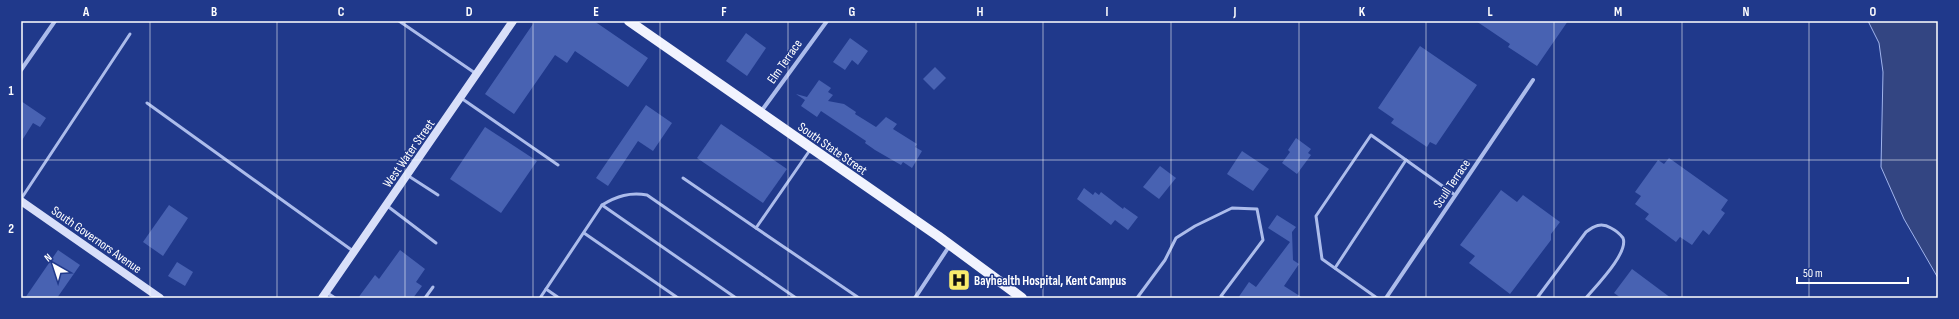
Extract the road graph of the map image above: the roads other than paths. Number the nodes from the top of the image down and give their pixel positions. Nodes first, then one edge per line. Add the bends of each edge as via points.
1 (400, 21) edge
2 (513, 21) edge
3 (629, 21) edge
4 (826, 21) edge
5 (54, 22) edge
6 (130, 34) dead end
7 (21, 70) edge
8 (477, 74) junction
9 (1533, 80) dead end
10 (461, 97) junction
11 (147, 103) dead end
12 (760, 113) junction
13 (811, 148) junction
14 (1406, 160) junction
15 (558, 165) dead end
16 (407, 175) junction
17 (683, 178) dead end
18 (438, 195) dead end
19 (1455, 195) junction
20 (21, 200) edge
21 (386, 205) junction
22 (602, 205) junction
23 (756, 228) junction
24 (584, 233) junction
25 (436, 243) dead end
26 (950, 245) junction
27 (354, 252) junction
28 (1334, 268) junction
29 (432, 287) dead end
30 (546, 289) junction
31 (324, 295) edge
32 (160, 298) edge
33 (335, 298) edge
34 (425, 298) edge
35 (540, 298) edge
36 (559, 298) edge
37 (678, 298) edge
38 (736, 298) edge
39 (796, 298) edge
40 (860, 298) edge
41 (915, 298) edge
42 (1022, 298) edge
43 (1137, 298) edge
44 (1224, 298) edge
45 (1377, 298) edge
46 (1386, 298) edge
47 (1538, 298) edge
48 (1586, 298) edge

1 - 8 lane
2 - 8 street, West Water Street
3 - 12 main road, South State Street
4 - 12 street, Elm Terrace
5 - 7 street
6 - 20 lane
8 - 10 street, West Water Street
9 - 19 street, Scull Terrace
10 - 15 lane
10 - 16 street, West Water Street
11 - 27 lane
12 - 13 main road, South State Street
13 - 23 lane
13 - 26 main road, South State Street
14 - 19 lane
14 - 28 lane
14 - 28 lane via 1371,135 1316,216 1322,259
16 - 18 lane
16 - 21 street, West Water Street
17 - 23 lane
19 - 46 street, Scull Terrace
20 - 32 street, South Governors Avenue
21 - 25 lane
21 - 27 street, West Water Street
22 - 24 lane
22 - 38 lane
22 - 39 lane via 614,198 634,193 648,195
23 - 40 lane
24 - 30 lane
24 - 37 lane
26 - 41 street
26 - 42 main road, South State Street
27 - 31 street, West Water Street
28 - 45 lane
29 - 34 lane
30 - 35 lane
30 - 36 lane
31 - 33 lane
43 - 44 lane via 1165,260 1176,238 1194,226 1232,208 1257,209 1263,240 1221,296
47 - 48 lane via 1586,232 1600,224 1607,225 1623,239 1624,246 1619,257

